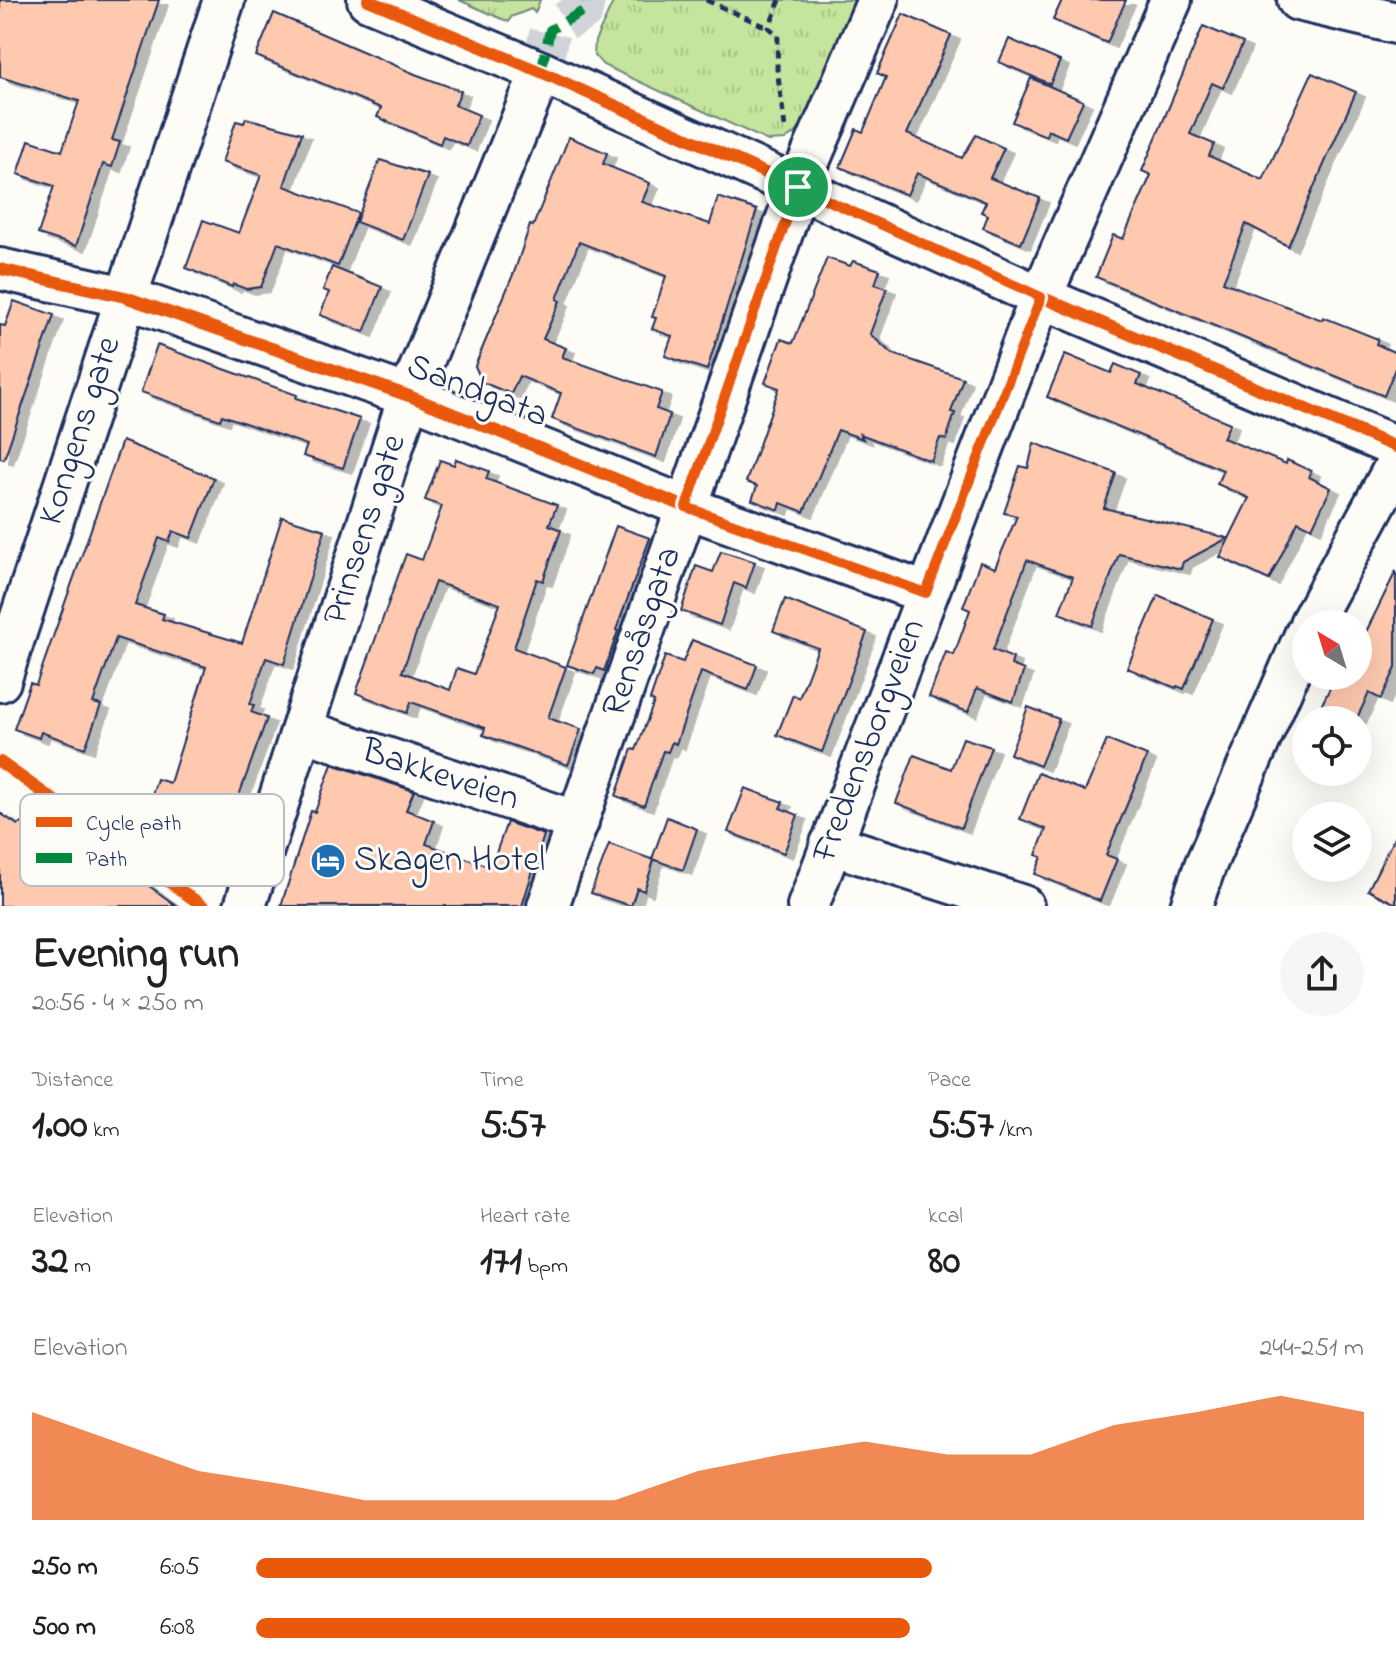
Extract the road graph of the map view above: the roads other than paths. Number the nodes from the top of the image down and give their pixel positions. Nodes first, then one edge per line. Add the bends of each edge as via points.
1 (224, 0) edge
2 (368, 0) edge
3 (878, 0) edge
4 (1171, 0) edge
5 (1298, 0) edge
6 (1396, 23) edge
7 (541, 72) junction
8 (798, 187) junction
9 (0, 269) edge
10 (125, 297) junction
11 (1041, 297) junction
12 (409, 396) junction
13 (1396, 447) edge
14 (1396, 465) edge
15 (686, 507) junction
16 (926, 593) junction
17 (1318, 610) edge
18 (1292, 665) edge
19 (0, 681) edge
20 (302, 730) junction
21 (281, 794) edge
22 (578, 822) junction
23 (831, 844) junction
24 (251, 886) edge
25 (245, 906) edge
26 (548, 906) edge
27 (808, 906) edge
28 (1023, 906) edge
29 (1191, 906) edge

1 - 10 street, Kongens gate
2 - 7 street
3 - 8 street, Rensåsgata
4 - 11 street, Fredensborgveien
5 - 6 street
7 - 8 street
7 - 12 street, Prinsens gate
8 - 11 street
8 - 15 street, Rensåsgata
9 - 10 street, Sandgata
10 - 12 street, Sandgata
10 - 19 street, Kongens gate
11 - 13 street
11 - 16 street, Fredensborgveien
12 - 15 street, Sandgata
12 - 20 street, Prinsens gate
14 - 17 street
15 - 16 street, Sandgata
15 - 22 street, Rensåsgata
16 - 23 street, Fredensborgveien
18 - 29 street
20 - 21 street, Prinsens gate
20 - 22 street, Bakkeveien
22 - 26 street, Rensåsgata
23 - 27 street, Fredensborgveien
23 - 28 street
24 - 25 street, Prinsens gate

